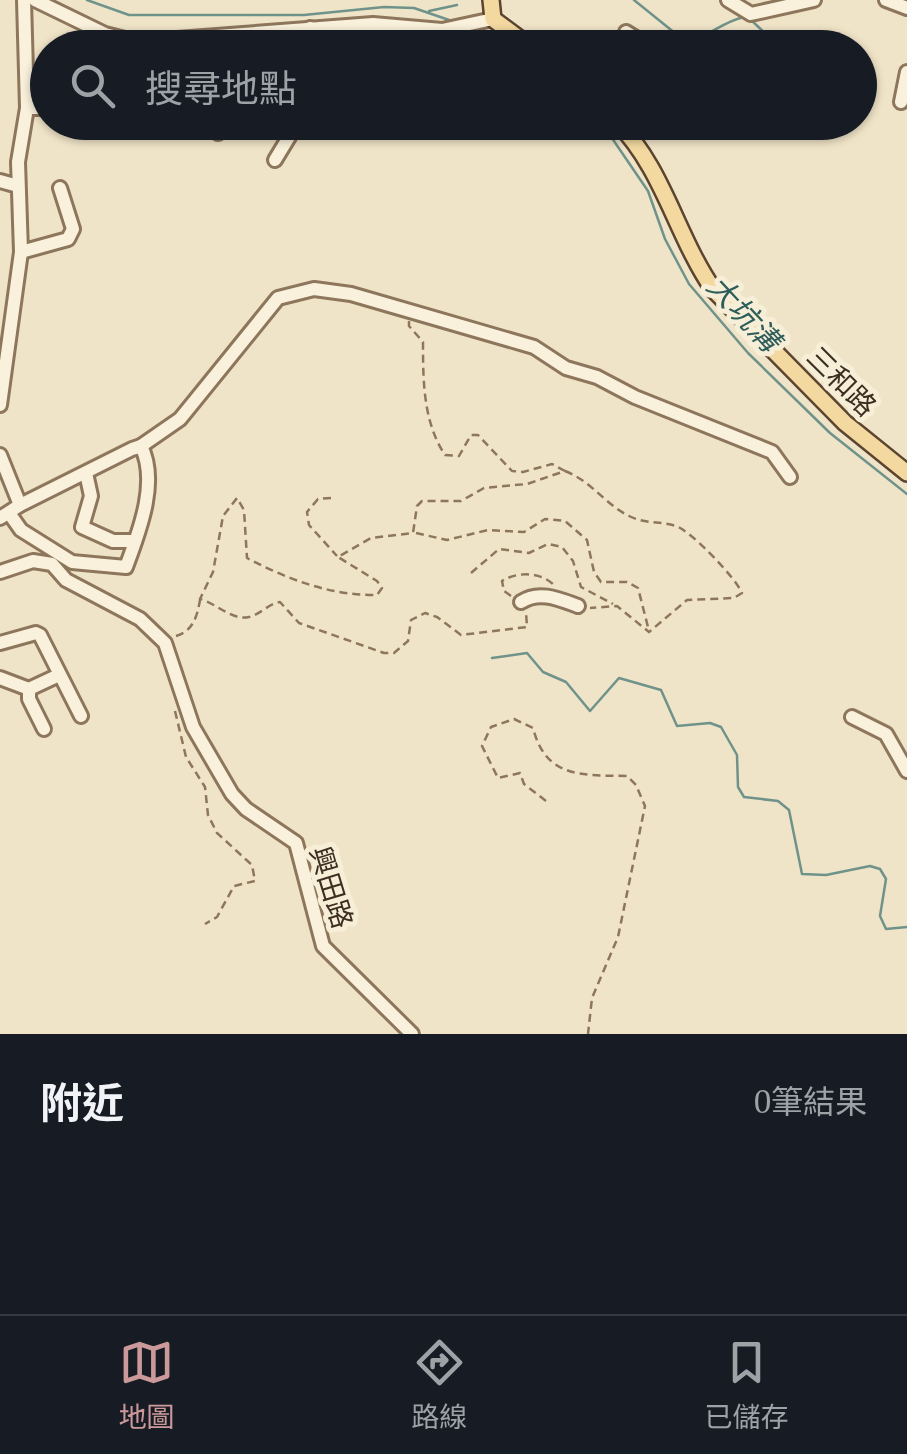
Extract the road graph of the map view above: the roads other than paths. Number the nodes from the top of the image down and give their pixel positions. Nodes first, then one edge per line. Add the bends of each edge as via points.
1 (24, 0) edge
2 (35, 0) edge
3 (491, 0) edge
4 (728, 0) edge
5 (814, 0) edge
6 (886, 0) edge
7 (907, 8) edge
8 (486, 20) junction
9 (310, 28) joint
10 (97, 30) edge
11 (285, 30) edge
12 (502, 30) edge
13 (907, 72) edge
14 (901, 102) dead end
15 (26, 108) junction
16 (30, 108) edge
17 (287, 140) edge
18 (634, 140) edge
19 (275, 160) dead end
20 (0, 182) edge
21 (18, 186) junction
22 (60, 188) dead end
23 (21, 252) junction
24 (4, 352) edge
25 (0, 405) edge
26 (141, 446) junction
27 (0, 455) edge
28 (86, 472) junction
29 (907, 472) edge
30 (790, 478) dead end
31 (10, 512) edge
32 (135, 541) junction
33 (0, 572) edge
34 (521, 602) road end
35 (578, 606) road end
36 (0, 643) edge
37 (59, 675) junction
38 (0, 678) edge
39 (29, 689) junction
40 (81, 716) dead end
41 (852, 716) dead end
42 (44, 729) dead end
43 (907, 772) edge
44 (412, 1034) edge

1 - 15 street
2 - 10 street
3 - 8 main road
4 - 5 street via 761,14
6 - 7 street
8 - 9 street via 442,30
8 - 12 main road
9 - 11 street
13 - 14 street
15 - 16 street
15 - 21 street
17 - 19 street
18 - 29 main road, 三和路 via 713,289 845,423
20 - 21 street
21 - 23 street
22 - 23 street via 72,235
23 - 24 street
24 - 25 street
26 - 28 street
26 - 30 street via 180,419 278,298 314,289 534,347 566,368 772,452
26 - 32 street via 149,469
27 - 31 street
28 - 31 street
28 - 32 street via 91,496 82,527 112,541
31 - 32 street via 20,530 72,562 126,568
33 - 44 street, 興田路 via 34,560 52,564 66,580 140,618 165,643 193,727 232,794 296,843 323,946
34 - 35 street via 550,596
36 - 37 street via 40,635
37 - 39 street
37 - 40 street
38 - 39 street
39 - 42 street
41 - 43 street via 886,734

